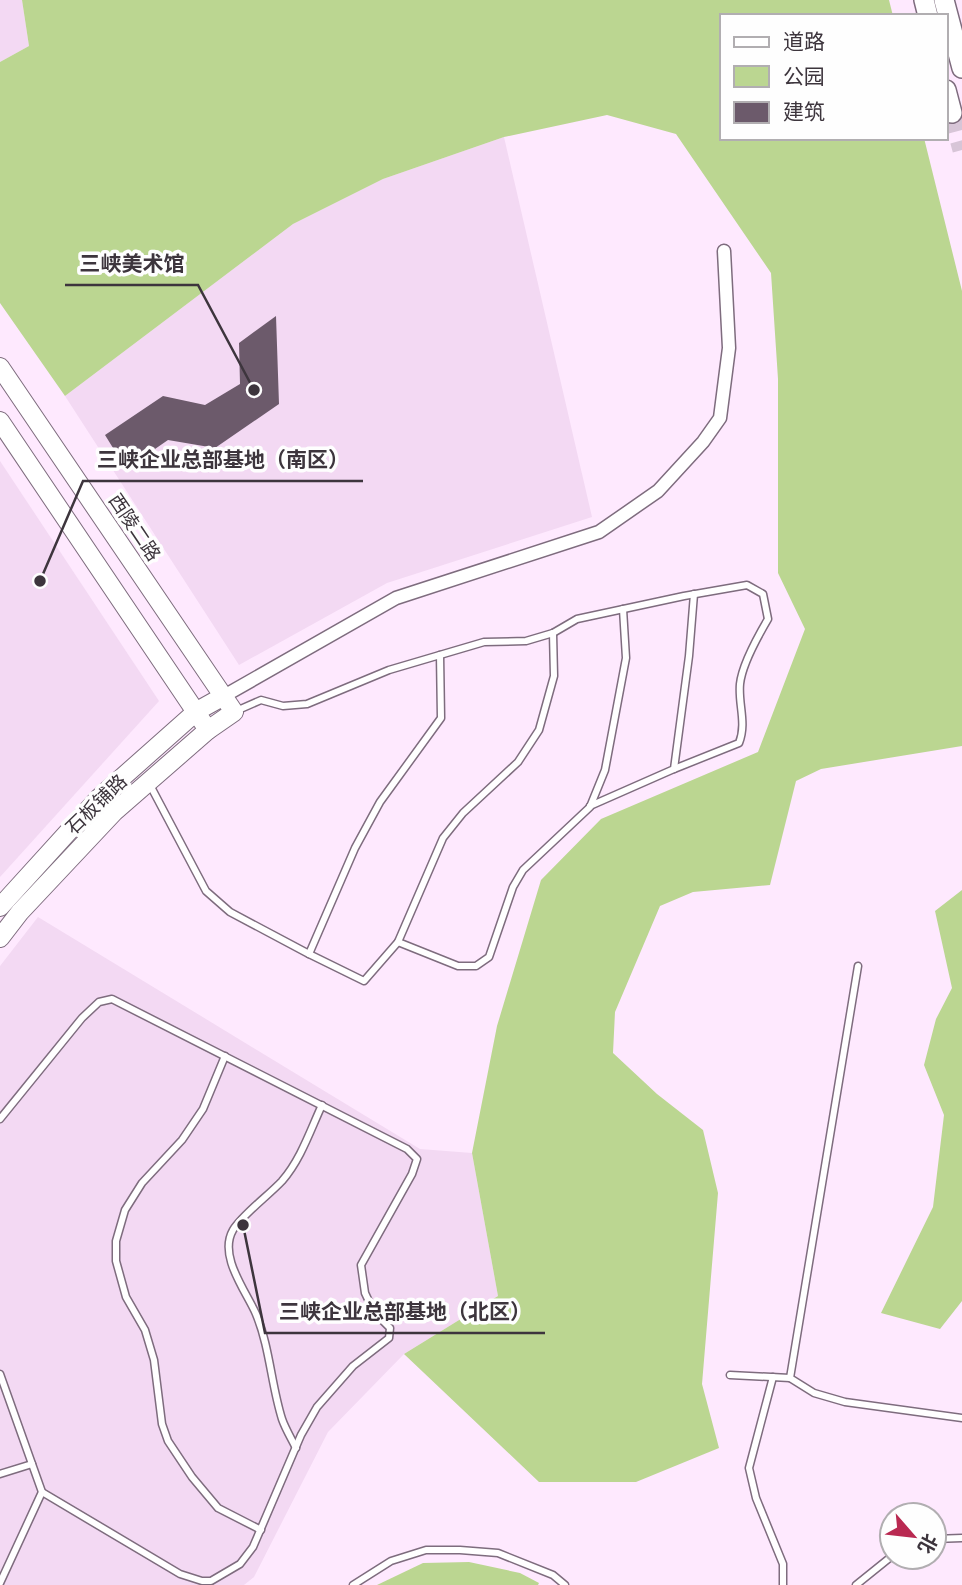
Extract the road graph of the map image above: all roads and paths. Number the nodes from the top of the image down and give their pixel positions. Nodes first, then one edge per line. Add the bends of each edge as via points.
1 (948, 15) edge
2 (962, 68) edge
3 (948, 98) edge
4 (952, 113) dead end
5 (724, 251) dead end
6 (0, 367) edge
7 (0, 421) edge
8 (694, 594) junction
9 (623, 609) junction
10 (553, 633) junction
11 (440, 655) junction
12 (224, 696) junction
13 (197, 711) junction
14 (234, 712) junction
15 (208, 730) junction
16 (674, 769) junction
17 (148, 782) junction
18 (590, 807) junction
19 (0, 907) edge
20 (0, 938) edge
21 (398, 942) junction
22 (309, 954) junction
23 (858, 966) dead end
24 (225, 1056) junction
25 (322, 1105) junction
26 (0, 1119) edge
27 (0, 1374) edge
28 (730, 1375) dead end
29 (773, 1377) junction
30 (790, 1378) junction
31 (962, 1418) edge
32 (296, 1448) junction
33 (32, 1464) junction
34 (0, 1474) edge
35 (41, 1492) junction
36 (261, 1530) junction
37 (878, 1567) edge
38 (0, 1583) edge
39 (353, 1585) edge
40 (565, 1585) edge
41 (783, 1585) edge
42 (856, 1585) edge

1 - 2 main road
3 - 4 main road
5 - 12 street via 729,348 720,418 658,491 599,532 396,598
6 - 12 main road, 西陵二路
7 - 13 main road
8 - 9 lane
8 - 16 lane
8 - 16 lane via 747,585 763,594 768,619 752,646 740,683 743,733 739,743
9 - 10 lane via 577,619
9 - 18 lane via 626,658 605,770
10 - 11 lane via 526,641 484,642
10 - 21 lane via 554,676 539,730 518,762 443,838
11 - 14 lane via 389,670 307,704 283,706 261,700
11 - 22 lane via 441,718 380,802
12 - 13 main road, 石板铺路
12 - 14 main road, 西陵二路
13 - 15 main road
13 - 19 main road, 石板铺路 via 99,798
14 - 15 main road, 石板铺路
15 - 17 main road, 石板铺路
16 - 18 lane
17 - 20 main road, 石板铺路 via 114,812
17 - 22 lane via 206,891 230,912
18 - 21 lane via 523,870 489,957 477,966 458,966
21 - 22 lane via 364,981
23 - 30 lane
24 - 25 lane
24 - 26 lane via 112,999 99,1002
24 - 36 lane via 203,1110 125,1210 116,1261 126,1297 145,1330 154,1360 168,1441 218,1508
25 - 32 lane via 298,1159 233,1230 228,1247 233,1271 257,1316 282,1420
25 - 32 lane via 407,1149 417,1159 361,1265 365,1293 374,1312 390,1328 389,1338 353,1366 317,1407
27 - 33 lane
28 - 29 lane
29 - 30 lane
29 - 41 lane via 749,1468 783,1564
30 - 31 lane via 814,1393 845,1402
32 - 36 lane
33 - 34 lane
33 - 35 lane
35 - 36 lane via 180,1574 202,1581 211,1581 240,1564
35 - 38 lane
37 - 42 lane
39 - 40 lane via 391,1561 426,1550 460,1550 498,1553 553,1574

